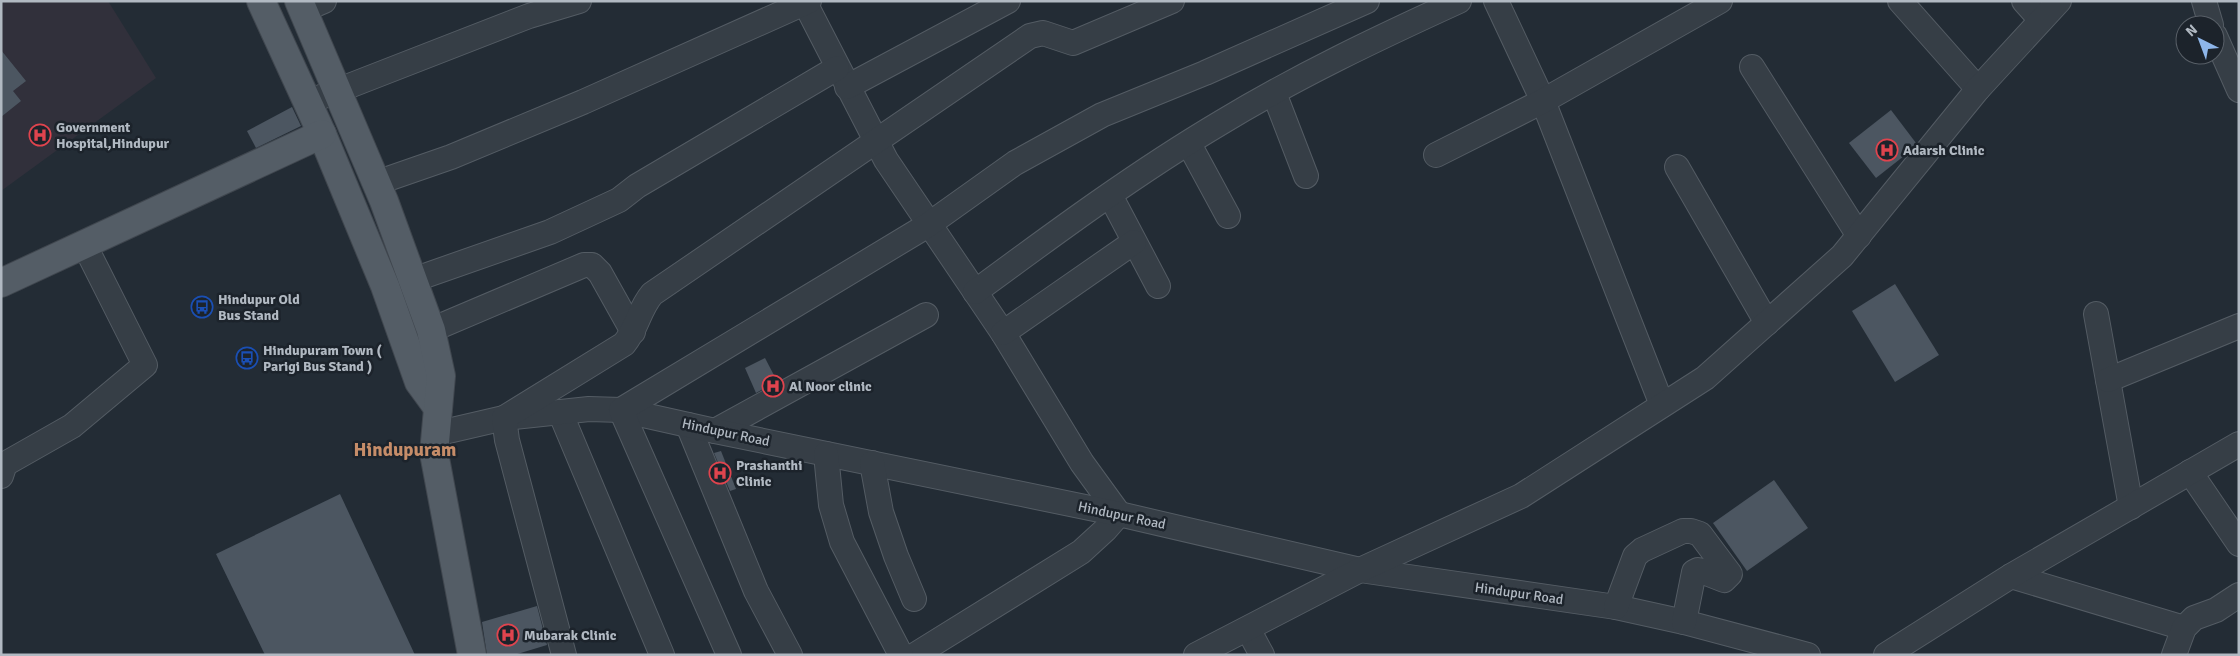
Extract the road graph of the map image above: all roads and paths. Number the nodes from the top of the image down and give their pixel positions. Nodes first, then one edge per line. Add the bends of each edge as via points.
1 (261, 1) edge
2 (579, 1) edge
3 (1008, 1) edge
4 (1172, 1) edge
5 (1367, 1) edge
6 (1459, 1) edge
7 (1496, 1) edge
8 (1720, 1) edge
9 (1900, 1) edge
10 (2024, 1) edge
11 (2059, 1) edge
12 (2204, 1) edge
13 (806, 2) edge
14 (308, 4) edge
15 (2208, 15) edge
16 (2041, 20) junction
17 (2225, 58) edge
18 (1752, 67) dead end
19 (842, 78) junction
20 (1978, 89) junction
21 (2239, 90) edge
22 (337, 91) junction
23 (1274, 93) junction
24 (1543, 100) junction
25 (308, 102) junction
26 (322, 134) junction
27 (876, 142) junction
28 (1188, 144) junction
29 (1436, 155) dead end
30 (1677, 167) dead end
31 (1306, 176) dead end
32 (376, 183) junction
33 (1110, 195) junction
34 (1228, 216) dead end
35 (928, 225) junction
36 (1859, 236) junction
37 (1134, 242) junction
38 (84, 244) junction
39 (413, 280) junction
40 (1, 283) edge
41 (1158, 286) dead end
42 (974, 292) junction
43 (2096, 314) dead end
44 (926, 316) dead end
45 (1767, 323) junction
46 (2239, 326) edge
47 (431, 330) junction
48 (633, 332) junction
49 (1003, 333) junction
50 (2108, 380) junction
51 (1662, 405) junction
52 (621, 410) junction
53 (560, 412) junction
54 (504, 418) junction
55 (437, 421) junction
56 (688, 424) junction
57 (714, 431) junction
58 (2239, 444) edge
59 (826, 454) junction
60 (872, 463) junction
61 (2190, 472) junction
62 (1, 476) edge
63 (2131, 506) junction
64 (1119, 514) junction
65 (2239, 544) edge
66 (1360, 570) junction
67 (2011, 576) junction
68 (2239, 595) edge
69 (914, 599) dead end
70 (1616, 607) junction
71 (1684, 622) junction
72 (2184, 628) junction
73 (1248, 629) junction
74 (472, 655) edge
75 (564, 655) edge
76 (662, 655) edge
77 (729, 655) edge
78 (790, 655) edge
79 (901, 655) edge
80 (915, 655) edge
81 (1196, 655) edge
82 (1262, 655) edge
83 (1808, 655) edge
84 (1886, 655) edge
85 (2174, 655) edge

1 - 25 main road
2 - 22 street via 529,16
3 - 19 street
4 - 27 street via 1073,43 1036,33
5 - 35 street via 1102,115 1015,163
6 - 23 street via 1346,53
7 - 24 street
8 - 24 street
9 - 20 street
10 - 16 street
11 - 16 street
12 - 15 street
13 - 19 street
13 - 32 street via 556,114 451,157
14 - 22 main road
16 - 20 street
17 - 21 street
18 - 36 street
19 - 27 street
19 - 39 street via 637,186 619,200 550,232
20 - 36 street
22 - 25 street
22 - 32 main road
23 - 28 street
23 - 31 street
24 - 29 street
24 - 51 street
25 - 26 main road
26 - 38 main road
26 - 55 main road
27 - 35 street
27 - 48 street via 652,294 642,306
28 - 33 street
28 - 34 street
30 - 45 street
32 - 39 main road
33 - 37 street
33 - 42 street
35 - 42 street
35 - 52 street
36 - 45 street via 1842,256
37 - 41 street
37 - 49 street
38 - 40 main road
38 - 62 street via 145,365 72,426 5,464
39 - 47 main road
42 - 49 street
43 - 50 street
44 - 57 street
45 - 51 street via 1705,378
46 - 50 street
47 - 48 street via 584,265 592,265
47 - 55 main road via 441,376
48 - 54 street via 624,344
49 - 64 street via 1082,463
50 - 63 street
51 - 66 street via 1521,496
52 - 53 street, Hindupur Road
52 - 56 street, Hindupur Road
52 - 77 street
53 - 54 street, Hindupur Road
53 - 76 street
54 - 55 street, Hindupur Road
54 - 75 street
55 - 74 main road via 434,453
56 - 57 street, Hindupur Road
56 - 78 street via 756,591
57 - 59 street, Hindupur Road
58 - 61 street
59 - 60 street, Hindupur Road
59 - 79 street via 832,505 842,542
60 - 64 street, Hindupur Road
60 - 69 street via 881,512
61 - 63 street
61 - 65 street
63 - 67 street
64 - 66 street, Hindupur Road
64 - 80 street via 1081,552
66 - 70 street, Hindupur Road
66 - 73 street
67 - 72 street
67 - 84 street
68 - 72 street via 2216,610 2194,618
70 - 71 street, Hindupur Road
70 - 71 street via 1635,556 1683,531 1691,531 1700,534 1730,574 1724,580 1701,570 1694,572
71 - 83 street, Hindupur Road
72 - 85 street
73 - 81 street
73 - 82 street

